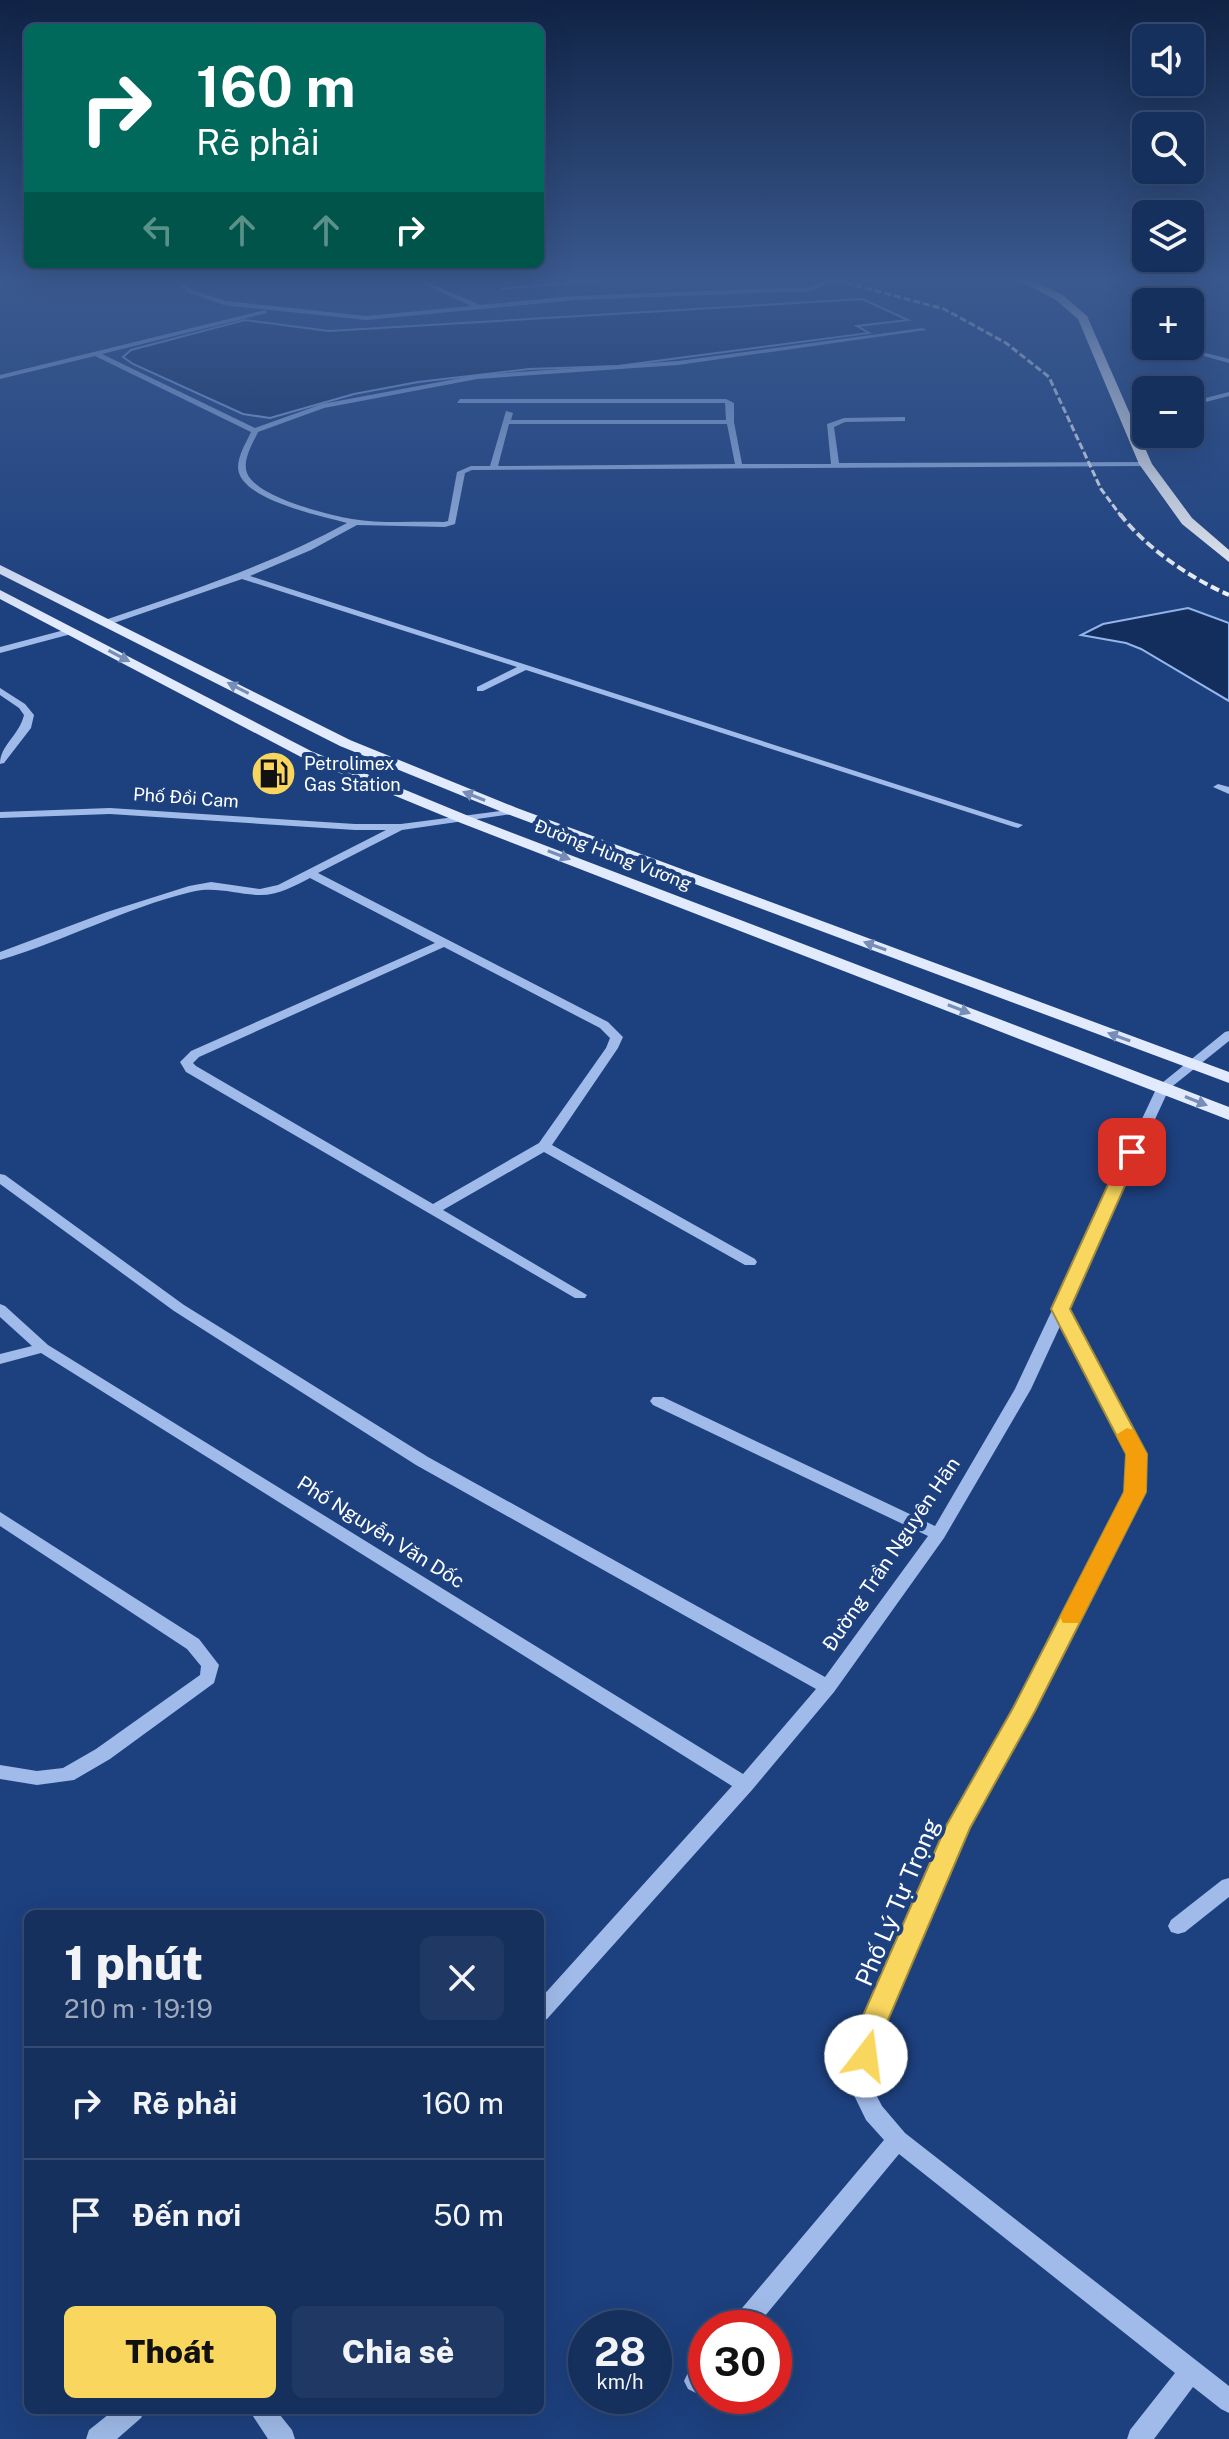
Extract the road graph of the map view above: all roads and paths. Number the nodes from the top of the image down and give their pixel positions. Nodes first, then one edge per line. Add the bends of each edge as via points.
1 (178, 394) edge
2 (387, 394) edge
3 (1115, 394) edge
4 (1227, 395) edge
5 (460, 401) dead end
6 (513, 401) junction
7 (1204, 401) edge
8 (1132, 418) edge
9 (902, 419) dead end
10 (1126, 420) junction
11 (506, 422) junction
12 (730, 422) junction
13 (255, 431) junction
14 (1146, 464) junction
15 (835, 465) junction
16 (739, 466) junction
17 (493, 468) junction
18 (354, 522) junction
19 (1229, 558) edge
20 (0, 569) edge
21 (242, 576) junction
22 (0, 594) edge
23 (108, 622) junction
24 (72, 631) junction
25 (0, 650) edge
26 (526, 667) junction
27 (480, 689) dead end
28 (0, 691) edge
29 (1, 759) edge
30 (512, 811) junction
31 (0, 815) edge
32 (466, 820) junction
33 (1018, 825) dead end
34 (401, 827) junction
35 (311, 874) junction
36 (444, 943) junction
37 (0, 956) edge
38 (1229, 1035) edge
39 (1192, 1064) junction
40 (1229, 1078) edge
41 (1163, 1087) junction
42 (1229, 1114) edge
43 (544, 1146) junction
44 (0, 1178) edge
45 (433, 1210) junction
46 (750, 1262) dead end
47 (580, 1295) dead end
48 (0, 1309) edge
49 (1060, 1309) junction
50 (43, 1348) junction
51 (0, 1359) edge
52 (658, 1401) dead end
53 (0, 1518) edge
54 (938, 1534) junction
55 (828, 1687) junction
56 (0, 1772) edge
57 (745, 1785) junction
58 (1229, 1886) edge
59 (1178, 1926) dead end
60 (544, 2009) edge
61 (897, 2140) junction
62 (755, 2310) edge
63 (1190, 2372) junction
64 (1229, 2401) edge
65 (128, 2414) edge
66 (264, 2414) edge
67 (98, 2439) edge
68 (283, 2439) edge
69 (1139, 2439) edge

1 - 13 street
2 - 13 street via 322,406
3 - 10 highway
4 - 7 street
5 - 6 street
6 - 11 street
6 - 12 street via 720,400 730,403
8 - 10 street
9 - 15 street via 844,420 830,426
10 - 14 highway
11 - 12 street
11 - 17 street
12 - 16 street
13 - 18 street via 242,465 252,485 301,508
14 - 15 street
14 - 19 highway via 1187,521
15 - 16 street
16 - 17 street
17 - 18 street via 461,472 452,522 445,525
18 - 21 street
20 - 23 main road, Đường Hùng Vương
21 - 23 street
21 - 26 street
22 - 24 main road, Đường Hùng Vương
30 -> 23 main road, Đường Hùng Vương via 345,743
24 - 25 street
24 -> 32 main road, Đường Hùng Vương via 306,754
26 - 27 street
26 - 33 street
28 - 29 street via 29,715 26,728
30 - 32 street, Phố Đồi Cam
39 -> 30 main road, Đường Hùng Vương
31 - 34 street, Phố Đồi Cam via 110,811
32 - 34 street, Phố Đồi Cam
32 -> 41 main road, Đường Hùng Vương
34 - 35 street
35 - 36 street
35 - 37 street via 260,892 211,885 189,889
36 - 43 street via 604,1025 617,1037
36 - 45 street via 186,1062
38 - 39 street, Đường Trần Nguyên Hãn
39 - 40 main road, Đường Hùng Vương
39 - 41 street, Đường Trần Nguyên Hãn
41 -> 42 main road, Đường Hùng Vương
41 - 49 street, Đường Trần Nguyên Hãn
43 - 45 street
43 - 46 street
44 - 55 street via 179,1308 422,1461
45 - 47 street
48 - 50 street, Phố Nguyễn Văn Dốc
49 - 54 street, Đường Trần Nguyên Hãn via 1023,1389
49 - 61 street, Phố Lý Tự Trọng via 1137,1454 1135,1492 958,1826 872,2027 860,2085 874,2113
50 - 51 street
50 - 57 street, Phố Nguyễn Văn Dốc
52 - 54 street
53 - 56 street via 193,1644 210,1665 208,1678 67,1775 37,1778
54 - 55 street, Đường Trần Nguyên Hãn
55 - 57 street, Đường Trần Nguyên Hãn
57 - 60 street, Đường Trần Nguyên Hãn
58 - 59 street
61 - 62 street
61 - 63 street, Phố Lý Tự Trọng
63 - 64 street, Phố Lý Tự Trọng
63 - 69 street
65 - 67 street
66 - 68 street

